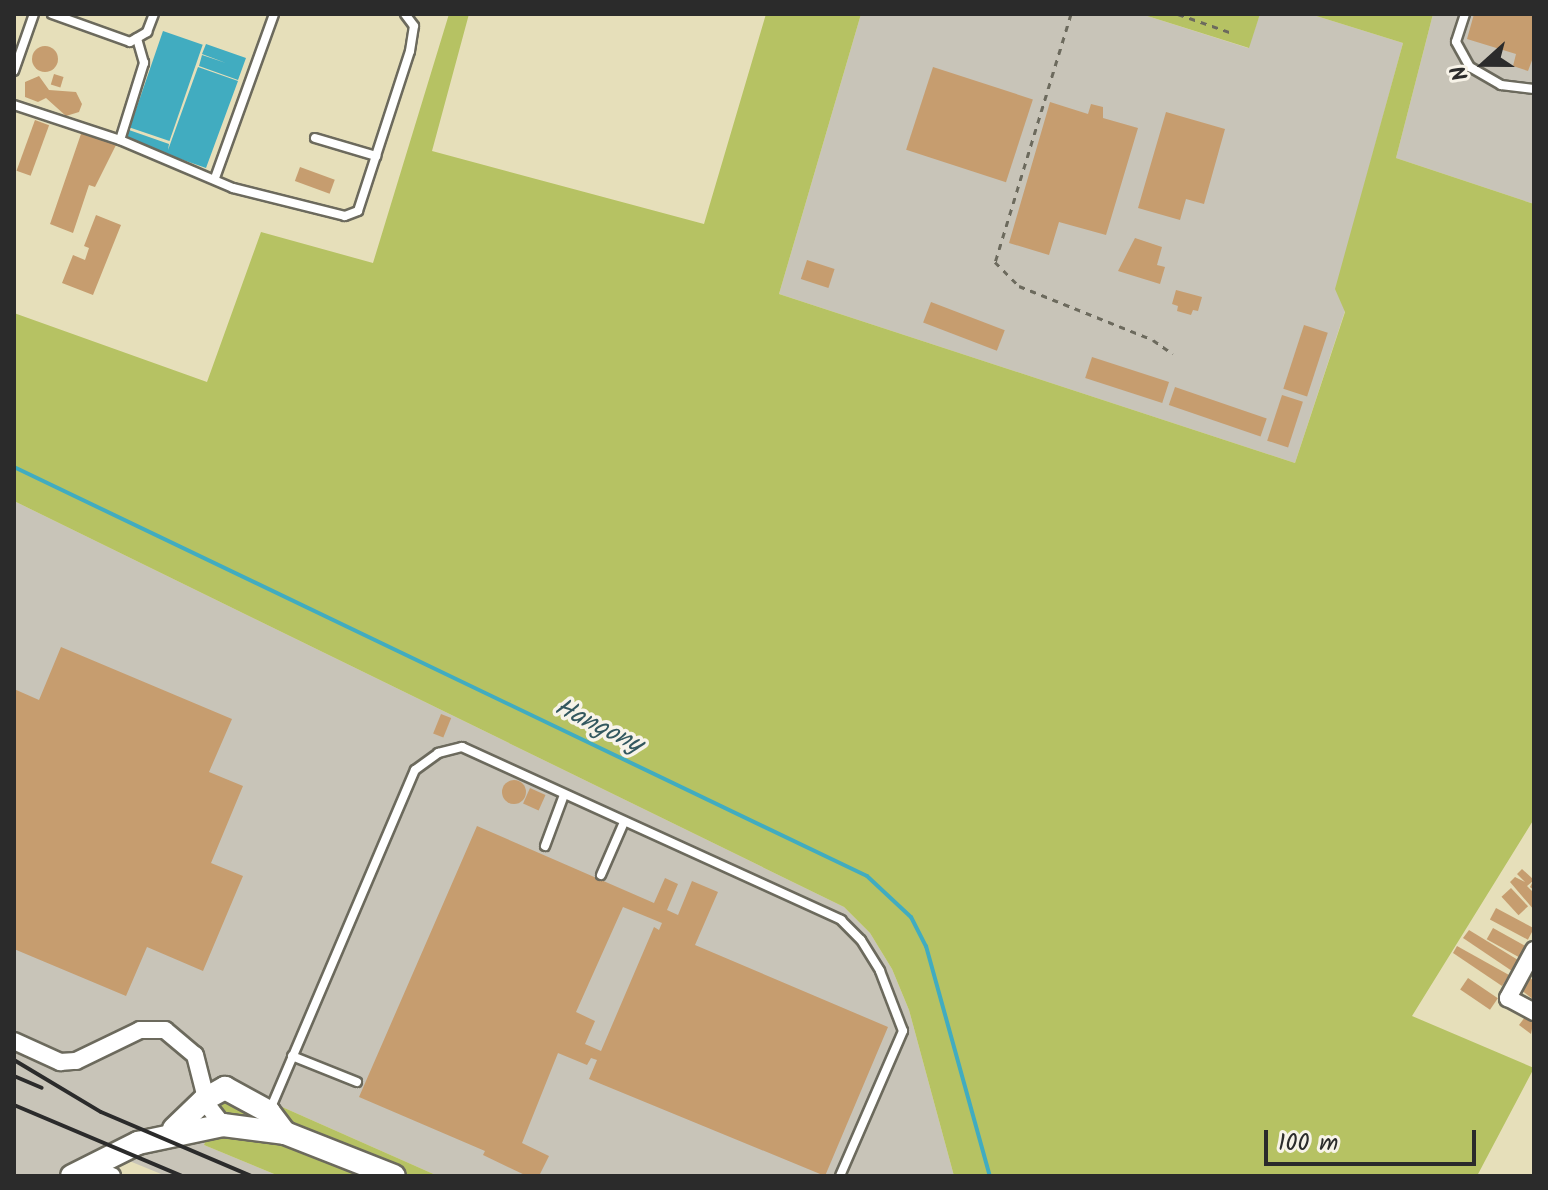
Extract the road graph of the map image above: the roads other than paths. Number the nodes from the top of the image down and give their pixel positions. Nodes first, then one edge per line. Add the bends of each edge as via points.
1 (34, 14) edge
2 (52, 14) edge
3 (154, 14) edge
4 (274, 14) edge
5 (405, 14) edge
6 (1465, 14) edge
7 (137, 38) junction
8 (15, 66) edge
9 (1534, 89) edge
10 (14, 105) edge
11 (315, 138) dead end
12 (120, 140) junction
13 (376, 156) junction
14 (215, 178) junction
15 (564, 795) junction
16 (624, 822) junction
17 (545, 846) dead end
18 (601, 875) dead end
19 (1534, 950) edge
20 (1534, 1012) edge
21 (14, 1041) edge
22 (195, 1055) junction
23 (292, 1056) junction
24 (357, 1082) dead end
25 (225, 1088) junction
26 (205, 1099) junction
27 (269, 1112) junction
28 (223, 1125) junction
29 (170, 1132) junction
30 (285, 1133) junction
31 (79, 1172) edge
32 (112, 1176) edge
33 (394, 1176) edge
34 (840, 1176) edge

1 - 8 lane
2 - 7 lane via 130,42
3 - 7 lane via 147,32
4 - 14 lane
5 - 13 lane via 414,26 410,51
6 - 9 lane via 1456,42 1470,67 1501,85
7 - 12 lane via 144,63
10 - 12 lane
11 - 13 lane
12 - 14 lane
13 - 14 lane via 358,211 345,216 279,203
15 - 16 lane
15 - 17 lane
15 - 23 lane via 470,748 443,750 419,765
16 - 18 lane
16 - 34 lane via 841,920 880,971 903,1031
19 - 20 street via 1505,1003
21 - 22 street via 47,1059 76,1061 151,1028 176,1035
22 - 25 street
22 - 26 street
23 - 24 lane
23 - 27 lane
25 - 26 main road
25 - 27 main road
26 - 28 street
26 - 29 main road
27 - 30 main road
28 - 29 main road
28 - 30 main road
29 - 31 main road
30 - 33 main road
31 - 32 street

